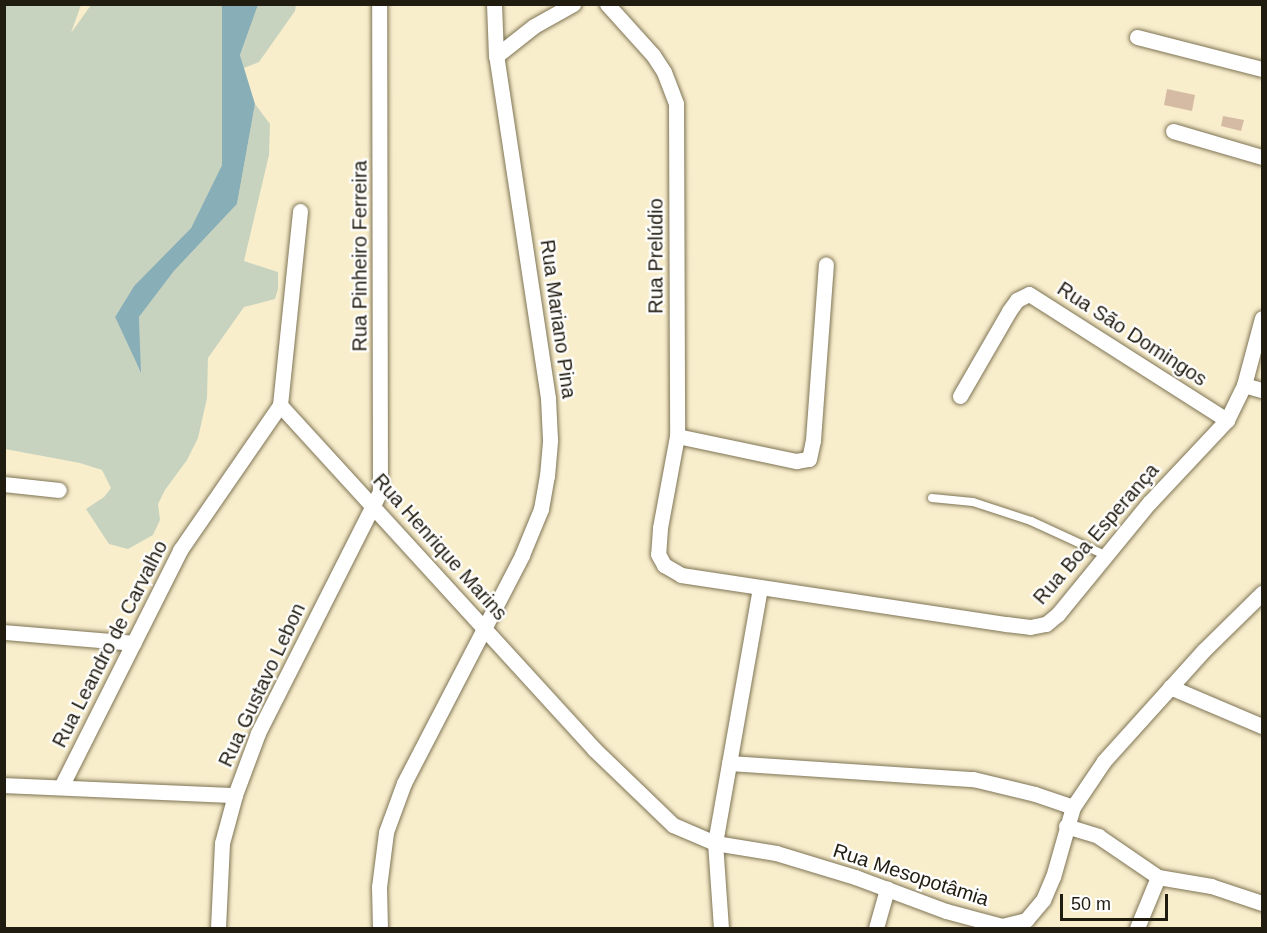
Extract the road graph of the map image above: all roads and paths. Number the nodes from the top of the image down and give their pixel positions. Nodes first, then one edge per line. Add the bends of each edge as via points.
1 (379, 4) edge
2 (494, 4) edge
3 (573, 4) edge
4 (607, 4) edge
5 (1137, 38) dead end
6 (496, 56) junction
7 (1263, 69) edge
8 (1173, 130) dead end
9 (1263, 157) edge
10 (300, 211) dead end
11 (826, 264) dead end
12 (1263, 318) edge
13 (1244, 386) junction
14 (1263, 390) edge
15 (960, 396) dead end
16 (280, 405) junction
17 (1227, 420) junction
18 (677, 436) junction
19 (4, 484) edge
20 (59, 490) dead end
21 (932, 498) dead end
22 (374, 505) junction
23 (660, 528) joint
24 (1105, 555) junction
25 (760, 589) junction
26 (1263, 593) edge
27 (484, 627) junction
28 (4, 632) edge
29 (134, 643) junction
30 (1170, 687) junction
31 (1263, 726) edge
32 (729, 763) junction
33 (4, 785) edge
34 (63, 785) junction
35 (235, 795) junction
36 (1073, 807) junction
37 (1066, 826) junction
38 (715, 843) junction
39 (1158, 877) junction
40 (887, 889) junction
41 (1263, 903) edge
42 (218, 928) edge
43 (380, 928) edge
44 (721, 928) edge
45 (876, 928) edge
46 (1137, 928) edge

1 - 22 street, Rua Pinheiro Ferreira via 382,474
2 - 6 street, Rua Mariano Pina
3 - 6 street via 534,26
4 - 18 street, Rua Prelúdio via 664,72 676,104
5 - 7 street
6 - 27 street, Rua Mariano Pina via 542,353 550,439 541,509
8 - 9 street
10 - 16 street
11 - 18 street via 809,459 796,461
12 - 13 street, Rua Boa Esperança
13 - 14 street
13 - 17 street, Rua Boa Esperança
15 - 17 street, Rua São Domingos via 1009,311 1017,300 1029,294
16 - 22 street, Rua Henrique Marins
16 - 29 street, Rua Leandro de Carvalho via 180,550
17 - 24 street, Rua Boa Esperança
18 - 23 street, Rua Prelúdio
19 - 20 street
21 - 24 lane via 973,502 1031,521
22 - 27 street, Rua Henrique Marins
22 - 35 street, Rua Gustavo Lebon via 258,733
23 - 25 street, Rua Boa Esperança via 658,554 669,569 681,575
24 - 25 street, Rua Boa Esperança via 1058,614 1038,626
25 - 32 street
26 - 30 street, Rua Mesopotâmia via 1234,618
27 - 38 street, Rua Henrique Marins via 648,804 673,825
27 - 43 street, Rua Mariano Pina via 404,783 386,832
28 - 29 street
29 - 34 street, Rua Leandro de Carvalho
30 - 31 street
30 - 36 street, Rua Mesopotâmia via 1104,761
32 - 36 street via 973,779
32 - 38 street
33 - 34 street
34 - 35 street
35 - 42 street, Rua Gustavo Lebon via 222,843
36 - 37 street, Rua Mesopotâmia
37 - 39 street via 1098,836
37 - 40 street, Rua Mesopotâmia via 1043,900 1034,914 1017,924 982,922
38 - 40 street, Rua Mesopotâmia via 776,854
38 - 44 street
39 - 41 street via 1211,886
39 - 46 street
40 - 45 street

